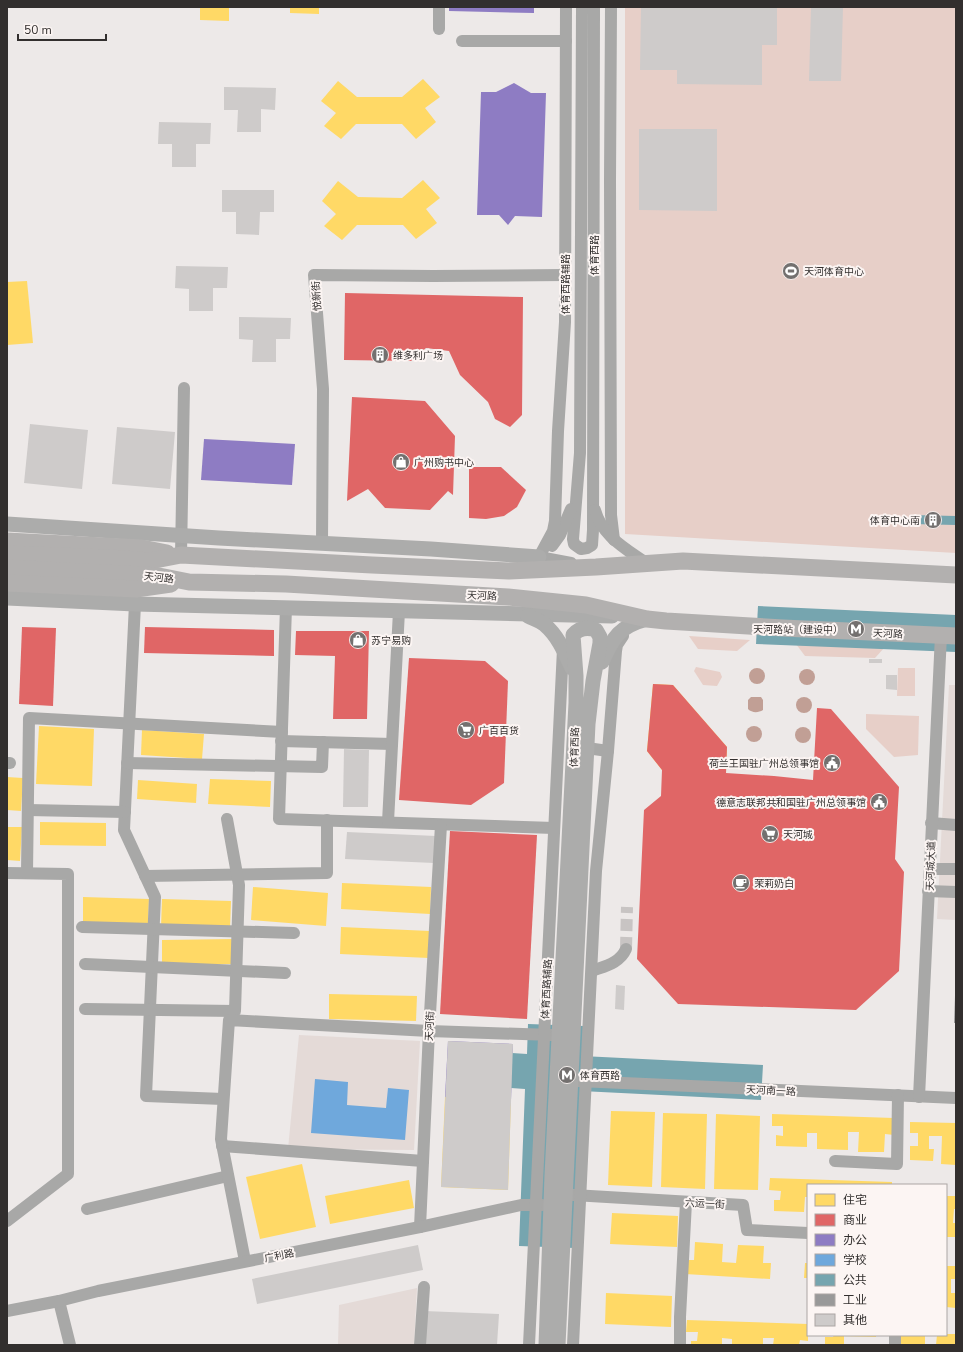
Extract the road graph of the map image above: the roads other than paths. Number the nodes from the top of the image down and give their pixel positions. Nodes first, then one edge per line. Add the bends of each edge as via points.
1 (439, 7) edge
2 (566, 7) edge
3 (582, 7) edge
4 (594, 7) edge
5 (611, 7) edge
6 (439, 29) dead end
7 (462, 41) dead end
8 (566, 41) junction
9 (566, 111) junction
10 (581, 111) junction
11 (565, 275) junction
12 (184, 388) dead end
13 (577, 493) junction
14 (594, 503) junction
15 (7, 524) edge
16 (182, 536) junction
17 (614, 540) junction
18 (7, 541) edge
19 (322, 543) junction
20 (7, 554) edge
21 (181, 555) junction
22 (539, 557) junction
23 (646, 562) junction
24 (596, 567) junction
25 (7, 568) edge
26 (509, 571) junction
27 (956, 575) edge
28 (189, 582) junction
29 (7, 583) edge
30 (135, 596) junction
31 (7, 598) edge
32 (286, 607) junction
33 (399, 611) junction
34 (524, 615) junction
35 (647, 619) junction
36 (573, 635) junction
37 (948, 636) edge
38 (563, 649) junction
39 (576, 676) junction
40 (593, 681) junction
41 (281, 737) junction
42 (323, 742) junction
43 (392, 744) junction
44 (587, 748) junction
45 (608, 751) junction
46 (127, 762) junction
47 (280, 766) junction
48 (28, 810) junction
49 (125, 812) junction
50 (227, 819) dead end
51 (327, 820) junction
52 (388, 822) junction
53 (931, 823) junction
54 (441, 824) junction
55 (956, 825) edge
56 (554, 828) junction
57 (930, 869) junction
58 (956, 869) edge
59 (7, 873) edge
60 (27, 873) junction
61 (145, 876) junction
62 (928, 891) junction
63 (956, 892) edge
64 (82, 927) dead end
65 (294, 933) dead end
66 (626, 950) tunnel mouth
67 (85, 964) dead end
68 (592, 970) junction
69 (285, 973) dead end
70 (85, 1009) dead end
71 (429, 1031) junction
72 (544, 1035) junction
73 (559, 1035) junction
74 (578, 1081) junction
75 (898, 1096) junction
76 (919, 1097) junction
77 (956, 1098) edge
78 (223, 1099) junction
79 (221, 1142) junction
80 (423, 1161) junction
81 (835, 1161) dead end
82 (228, 1176) junction
83 (565, 1195) junction
84 (581, 1196) junction
85 (686, 1202) junction
86 (535, 1205) junction
87 (551, 1205) junction
88 (87, 1209) dead end
89 (7, 1221) edge
90 (420, 1227) junction
91 (807, 1233) edge
92 (245, 1261) junction
93 (424, 1287) dead end
94 (59, 1301) junction
95 (546, 1308) junction
96 (530, 1309) junction
97 (7, 1311) edge
98 (70, 1345) edge
99 (420, 1345) edge
100 (529, 1345) edge
101 (546, 1345) edge
102 (558, 1345) edge
103 (573, 1345) edge
104 (680, 1345) edge

1 - 6 street
2 - 8 street, 体育西路辅路
3 - 10 street, 体育西路
4 - 14 street, 体育西路
5 - 17 street via 611,515
7 - 8 street
8 - 9 street, 体育西路辅路
9 - 10 street
9 - 11 street, 体育西路辅路
10 - 13 street, 体育西路 via 580,453
11 - 19 street, 悦新街 via 314,275 323,389
11 - 22 street, 体育西路辅路 via 555,521 553,531
12 - 16 street
13 - 14 street, 体育西路 via 573,539 574,544 581,549 592,545
13 - 22 street via 560,535 549,550
14 - 17 street via 602,527
15 - 16 main road
16 - 19 main road
16 - 21 street
17 - 23 street
18 - 21 highway via 142,548
19 - 22 main road
20 - 21 highway, 天河路 via 150,561
21 - 26 highway, 天河路
22 - 24 street
22 - 26 street
23 - 24 highway, 天河路
23 - 27 highway, 天河路 via 690,561
24 - 26 highway, 天河路
25 - 28 highway, 天河路 via 159,576
28 - 30 highway
28 - 35 highway, 天河路 via 286,584 508,597 586,605
29 - 30 highway
30 - 31 main road
30 - 32 main road
30 - 46 street
32 - 33 main road
32 - 41 street
33 - 34 main road
33 - 43 street
34 - 35 main road via 588,615
34 - 38 main road via 544,624
35 - 37 highway, 天河路
35 - 40 main road via 629,625 615,638
35 - 45 street via 628,630 617,645
36 - 38 street
36 - 39 main road, 体育西路
36 - 40 main road via 585,628 599,633 600,643
37 - 53 street, 天河城大道
38 - 39 main road
38 - 56 street, 体育西路辅路
39 - 73 main road, 体育西路
40 - 44 main road, 体育西路
41 - 42 street
41 - 47 street
41 - 48 street via 29,718
42 - 43 street
42 - 47 street via 322,767
43 - 52 street
44 - 45 street
44 - 74 main road, 体育西路
45 - 68 street via 596,871
46 - 47 street
46 - 49 street
47 - 51 street via 279,819
48 - 49 street
48 - 60 street
49 - 61 street via 124,830
50 - 70 street via 239,885 235,1011
51 - 52 street
51 - 61 street via 327,873
52 - 54 street
53 - 55 street
53 - 57 street, 天河城大道
54 - 56 street
54 - 71 street, 天河街
56 - 72 street, 体育西路辅路
57 - 58 street
57 - 62 street, 天河城大道
59 - 60 street
60 - 89 street via 68,874 68,1174
61 - 78 street via 155,897 146,1096
62 - 63 street
62 - 76 street, 天河城大道
64 - 65 street
66 - 68 street via 618,961
67 - 69 street
68 - 74 street
71 - 72 street
71 - 78 street via 229,1020
71 - 80 street, 天河街
72 - 73 street
72 - 86 street, 体育西路辅路
73 - 87 main road, 体育西路
74 - 75 street, 天河南一路
74 - 83 main road, 体育西路
74 - 84 street
75 - 76 street, 天河南一路
75 - 81 street via 897,1164
76 - 77 street, 天河南一路
78 - 79 street
79 - 80 street
79 - 82 street
80 - 90 street, 天河街
82 - 88 street
82 - 92 street
83 - 84 street, 六运一街
83 - 102 main road, 体育西路
84 - 85 street, 六运一街
84 - 103 street
85 - 91 street, 六运一街 via 743,1205 747,1230
85 - 104 street
86 - 87 street, 广利路
86 - 90 street, 广利路 via 521,1205
86 - 96 street, 体育西路辅路
87 - 95 main road, 体育西路
90 - 92 street, 广利路
92 - 94 street, 广利路
93 - 99 street
94 - 97 street, 广利路
94 - 98 street
95 - 96 street
95 - 101 main road, 体育西路
96 - 100 street, 体育西路辅路

